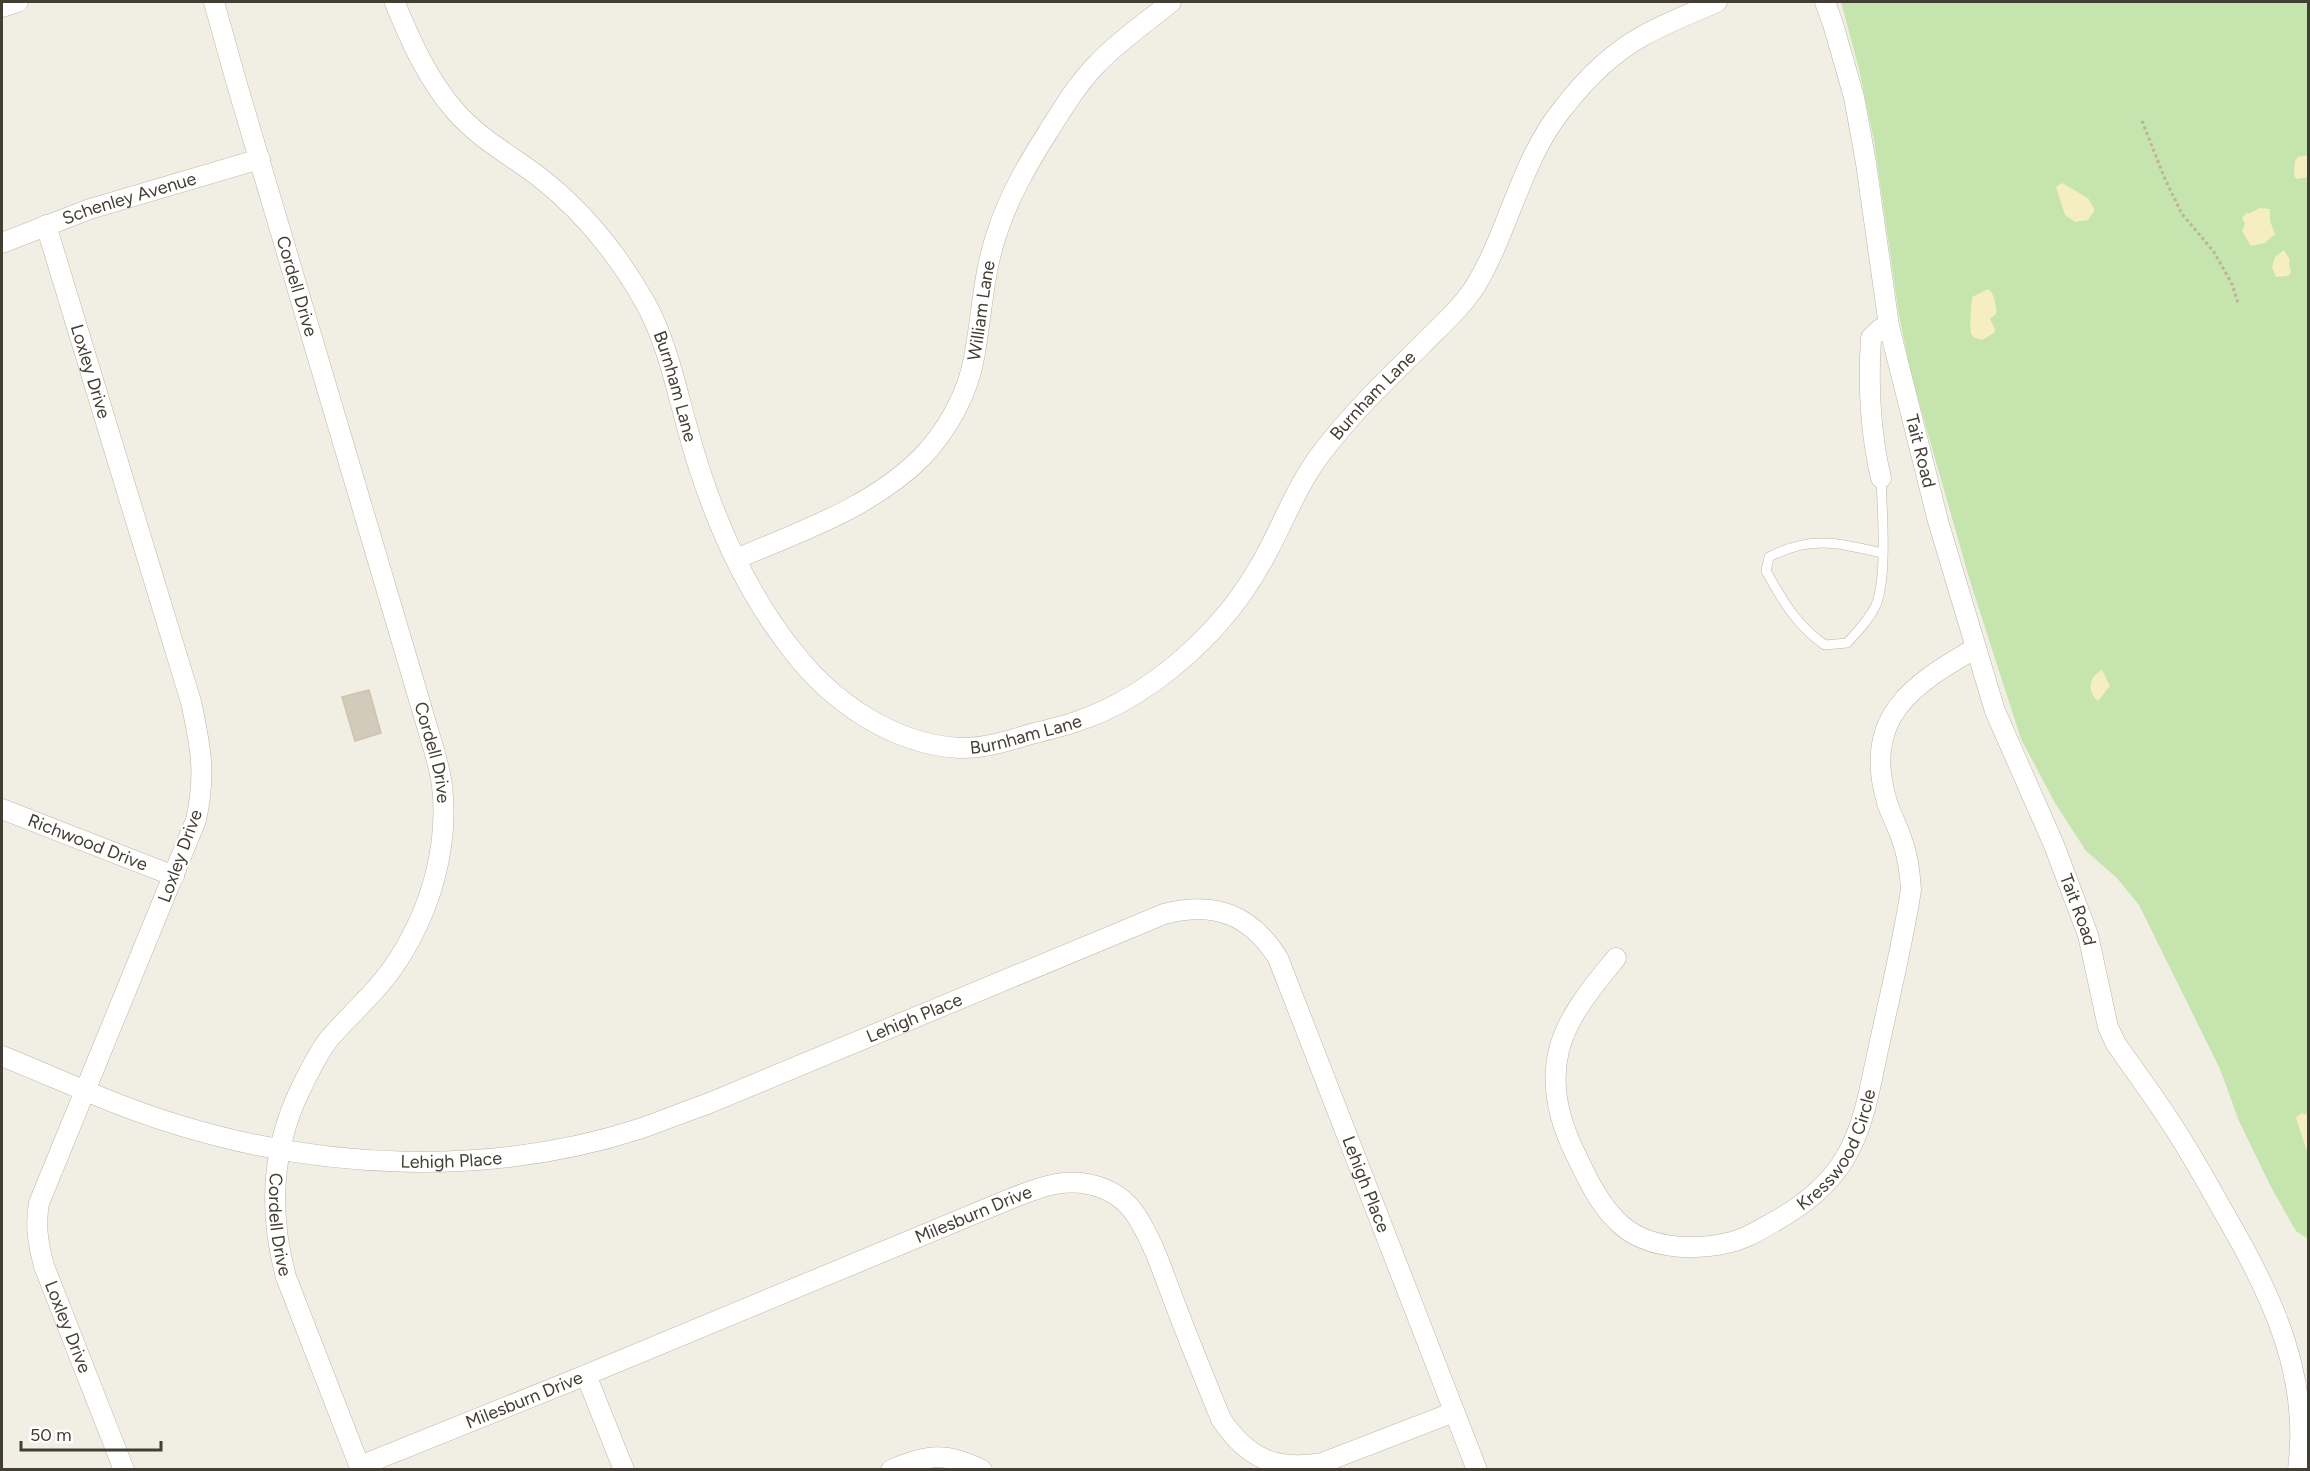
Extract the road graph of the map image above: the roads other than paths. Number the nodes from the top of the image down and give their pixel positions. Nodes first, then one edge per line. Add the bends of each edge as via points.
1 (18, 2) edge
2 (214, 2) edge
3 (1171, 2) edge
4 (1717, 2) edge
5 (1825, 2) edge
6 (394, 3) edge
7 (2, 7) edge
8 (260, 159) junction
9 (46, 225) junction
10 (2, 243) edge
11 (1889, 326) junction
12 (1881, 478) joint
13 (1882, 553) junction
14 (736, 559) junction
15 (1976, 648) junction
16 (2, 809) edge
17 (174, 876) junction
18 (1616, 958) dead end
19 (2, 1056) edge
20 (85, 1090) junction
21 (278, 1151) junction
22 (586, 1375) junction
23 (1454, 1412) junction
24 (360, 1468) edge
25 (124, 1470) edge
26 (624, 1470) edge
27 (891, 1470) edge
28 (982, 1470) edge
29 (1477, 1470) edge
30 (2298, 1470) edge

1 - 7 street
2 - 8 street, Cordell Drive
3 - 14 street, William Lane via 1096,64 1070,97 1016,184 996,235 968,381 956,409 923,456 896,480 836,516
4 - 14 street, Burnham Lane via 1620,50 1567,102 1522,177 1491,254 1464,303 1376,390 1322,452 1267,554 1219,623 1185,656 1126,699 1085,719 975,747 955,748 901,734 847,706 816,677 770,621
5 - 11 street, Tait Road via 1854,97
6 - 14 street, Burnham Lane via 433,81 457,113 481,137 562,195 596,232 647,306 712,504
8 - 9 street, Schenley Avenue
8 - 21 street, Cordell Drive via 434,750 442,785 443,820 440,854 418,924 388,975 329,1040 313,1064 291,1108
9 - 10 street, Schenley Avenue
9 - 17 street, Loxley Drive via 187,691 201,749 200,803
11 - 12 street via 1871,338 1870,356 1872,425
11 - 15 street, Tait Road via 1938,521
12 - 13 lane
13 - 13 lane via 1876,604 1847,643 1825,645 1808,634 1766,571 1769,557 1807,543 1832,542
15 - 18 street, Kresswood Circle via 1917,685 1900,703 1882,740 1882,781 1903,842 1911,890 1865,1112 1846,1157 1813,1196 1753,1234 1706,1246 1649,1241 1618,1222 1602,1204 1569,1140 1556,1092 1556,1071 1566,1031
15 - 30 street, Tait Road via 1995,711 2054,845 2088,935 2108,1027 2193,1158 2269,1291 2284,1325 2297,1364 2302,1399
16 - 17 street, Richwood Drive
17 - 20 street, Loxley Drive
19 - 20 street, Lehigh Place
20 - 21 street, Lehigh Place via 176,1125
20 - 25 street, Loxley Drive via 39,1203 37,1237 44,1266
21 - 23 street, Lehigh Place via 342,1160 415,1162 494,1158 615,1136 707,1104 1164,914 1186,908 1213,909 1245,922 1278,958
21 - 24 street, Cordell Drive via 273,1200 279,1252
22 - 23 street, Milesburn Drive via 1046,1185 1086,1183 1118,1196 1139,1220 1221,1419 1247,1451 1276,1465 1305,1467
22 - 24 street, Milesburn Drive
22 - 26 street
23 - 29 street, Lehigh Place
27 - 28 street via 932,1456 962,1460

